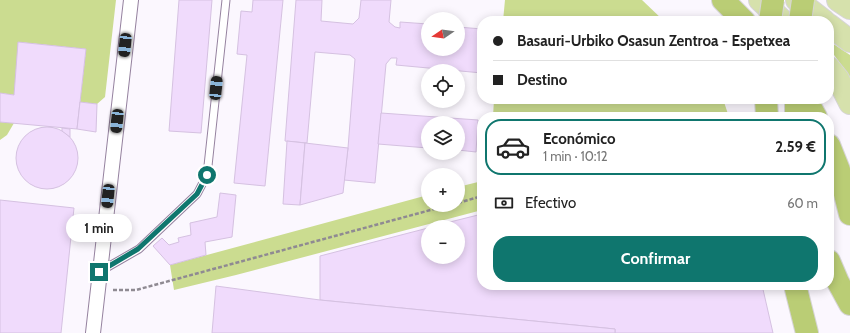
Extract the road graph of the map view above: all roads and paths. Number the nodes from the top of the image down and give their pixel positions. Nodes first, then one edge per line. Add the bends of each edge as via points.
1 (131, 0) edge
2 (226, 0) edge
3 (723, 0) edge
4 (760, 0) edge
5 (773, 0) edge
6 (797, 0) edge
7 (803, 0) edge
8 (838, 0) edge
9 (850, 8) edge
10 (739, 16) edge
11 (771, 16) edge
12 (778, 16) edge
13 (801, 16) edge
14 (818, 16) edge
15 (834, 29) edge
16 (850, 41) edge
17 (834, 74) edge
18 (850, 102) edge
19 (834, 159) edge
20 (477, 197) edge
21 (465, 201) edge
22 (423, 212) edge
23 (850, 214) edge
24 (99, 272) junction
25 (834, 273) edge
26 (796, 290) edge
27 (97, 291) junction
28 (850, 304) edge
29 (93, 333) edge
30 (807, 333) edge

1 - 24 street
2 - 24 lane via 207,175 197,194 138,249
3 - 10 highway
4 - 12 main road
5 - 11 highway, bridge
6 - 14 main road
7 - 13 highway, bridge
8 - 9 main road
15 - 16 main road
17 - 18 main road
19 - 23 highway
20 - 21 path
22 - 27 path via 136,290
24 - 27 street
25 - 28 highway
26 - 30 highway
27 - 29 street

